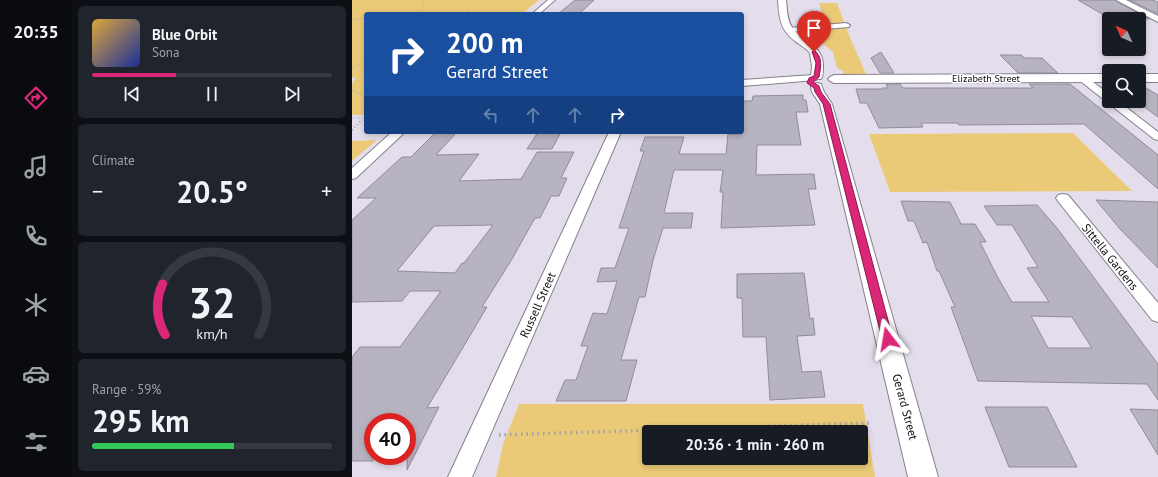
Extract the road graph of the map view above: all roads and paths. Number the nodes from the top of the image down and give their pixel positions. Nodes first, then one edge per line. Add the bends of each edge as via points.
1 (422, 0) edge
2 (552, 0) edge
3 (782, 0) edge
4 (1120, 0) edge
5 (467, 8) dead end
6 (410, 12) edge
7 (470, 12) edge
8 (537, 12) edge
9 (364, 18) edge
10 (1158, 19) edge
11 (352, 20) edge
12 (846, 25) dead end
13 (789, 30) junction
14 (364, 63) edge
15 (352, 68) edge
16 (1082, 78) junction
17 (1102, 78) edge
18 (1146, 78) edge
19 (1158, 78) edge
20 (744, 83) edge
21 (824, 84) junction
22 (744, 86) edge
23 (352, 90) edge
24 (1102, 93) edge
25 (364, 97) edge
26 (1121, 108) edge
27 (364, 117) edge
28 (352, 118) edge
29 (364, 119) edge
30 (352, 130) edge
31 (397, 134) edge
32 (614, 134) edge
33 (1158, 137) edge
34 (352, 175) edge
35 (1063, 198) dead end
36 (1158, 315) edge
37 (872, 423) dead end
38 (479, 435) junction
39 (460, 477) edge
40 (923, 477) edge

1 - 6 path via 424,10
2 - 8 street
3 - 13 street
4 - 10 street
5 - 7 path
9 - 11 path
12 - 13 street
13 - 21 street, Gerard Street via 810,46 817,57
14 - 15 path
16 - 17 street, Elizabeth Street
16 - 21 street, Elizabeth Street via 862,78
16 - 24 street
18 - 19 street
20 - 21 street, Elizabeth Street
21 - 22 street, Elizabeth Street
21 - 40 street, Gerard Street
23 - 25 path
26 - 33 street
27 - 28 path
29 - 30 path
31 - 34 street
32 - 38 street, Russell Street
35 - 36 street, Sittella Gardens
37 - 38 path
38 - 39 street, Russell Street

